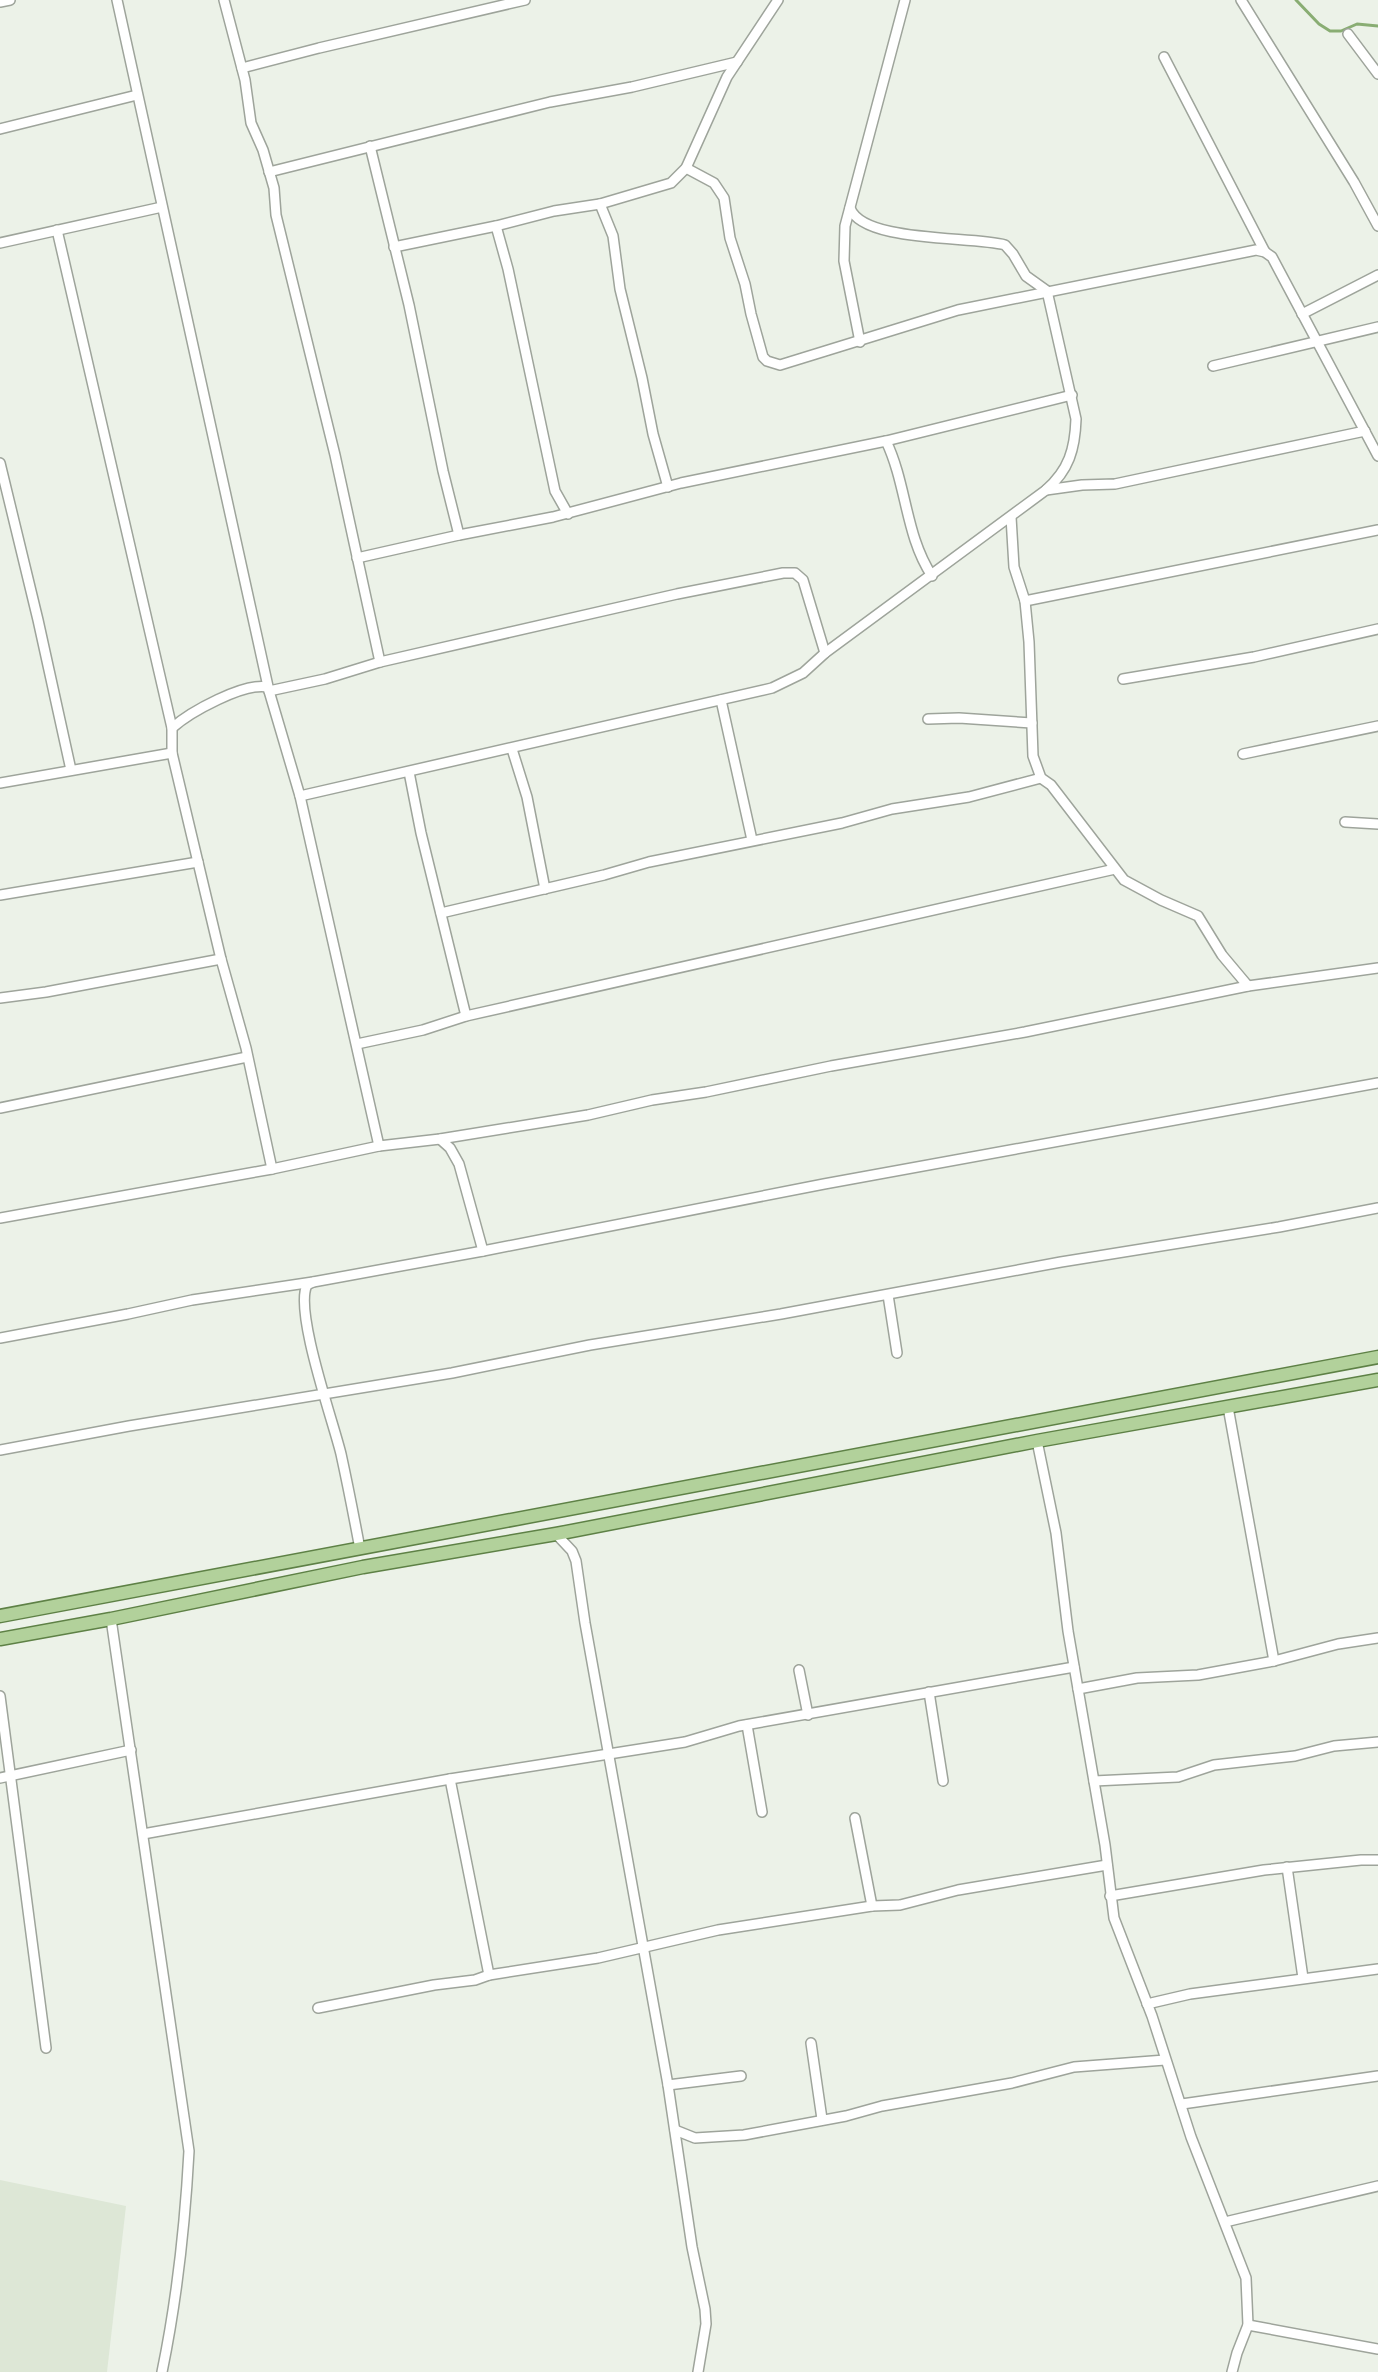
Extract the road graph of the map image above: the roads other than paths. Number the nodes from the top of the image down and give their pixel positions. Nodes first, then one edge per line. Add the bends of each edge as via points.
1 (117, 0) edge
2 (224, 0) edge
3 (525, 0) edge
4 (778, 0) edge
5 (905, 0) edge
6 (1241, 0) edge
7 (1348, 34) dead end
8 (1164, 57) dead end
9 (737, 62) junction
10 (243, 68) junction
11 (1378, 74) edge
12 (138, 95) junction
13 (0, 129) edge
14 (370, 146) junction
15 (686, 168) junction
16 (269, 171) junction
17 (600, 204) junction
18 (162, 207) junction
19 (850, 208) junction
20 (496, 226) junction
21 (1378, 226) edge
22 (57, 230) junction
23 (0, 243) edge
24 (394, 247) junction
25 (1265, 252) junction
26 (1378, 275) edge
27 (1047, 291) junction
28 (1302, 314) junction
29 (1378, 327) edge
30 (1316, 341) junction
31 (861, 342) junction
32 (1213, 366) dead end
33 (1072, 395) junction
34 (1365, 431) junction
35 (886, 441) junction
36 (1378, 456) edge
37 (0, 463) edge
38 (668, 487) junction
39 (1046, 490) junction
40 (567, 514) junction
41 (1011, 517) junction
42 (1378, 530) edge
43 (459, 535) junction
44 (357, 558) junction
45 (932, 576) junction
46 (1025, 601) junction
47 (1378, 629) edge
48 (825, 653) junction
49 (380, 662) junction
50 (1123, 679) dead end
51 (269, 691) junction
52 (721, 700) junction
53 (928, 719) dead end
54 (1032, 723) junction
55 (1378, 726) edge
56 (172, 729) junction
57 (512, 749) junction
58 (172, 753) junction
59 (1244, 754) dead end
60 (71, 770) junction
61 (409, 772) junction
62 (1041, 778) junction
63 (0, 783) edge
64 (300, 796) junction
65 (1345, 822) dead end
66 (1378, 824) edge
67 (752, 840) junction
68 (198, 862) junction
69 (1115, 869) junction
70 (545, 889) junction
71 (0, 896) edge
72 (441, 913) junction
73 (221, 959) junction
74 (1378, 968) edge
75 (1248, 986) junction
76 (0, 998) edge
77 (466, 1016) junction
78 (357, 1044) junction
79 (248, 1057) junction
80 (1378, 1083) edge
81 (0, 1108) edge
82 (440, 1139) junction
83 (379, 1146) junction
84 (272, 1168) junction
85 (1378, 1208) edge
86 (0, 1218) edge
87 (483, 1251) junction
88 (306, 1285) junction
89 (888, 1295) junction
90 (0, 1338) edge
91 (897, 1353) dead end
92 (1378, 1357) edge
93 (1378, 1380) edge
94 (325, 1395) junction
95 (1228, 1407) junction
96 (1037, 1441) junction
97 (0, 1450) edge
98 (693, 1485) junction
99 (697, 1507) junction
100 (556, 1534) junction
101 (360, 1549) junction
102 (0, 1616) edge
103 (111, 1619) junction
104 (1378, 1638) edge
105 (0, 1639) edge
106 (1274, 1661) junction
107 (1074, 1667) junction
108 (799, 1670) dead end
109 (1078, 1689) junction
110 (929, 1692) junction
111 (0, 1696) edge
112 (808, 1715) junction
113 (747, 1725) junction
114 (1378, 1742) edge
115 (131, 1750) junction
116 (610, 1754) junction
117 (11, 1776) junction
118 (0, 1778) edge
119 (450, 1779) junction
120 (943, 1781) dead end
121 (1094, 1781) junction
122 (762, 1812) dead end
123 (855, 1818) dead end
124 (143, 1834) junction
125 (1378, 1860) edge
126 (1107, 1865) junction
127 (1287, 1867) junction
128 (1110, 1896) junction
129 (872, 1906) junction
130 (642, 1946) junction
131 (1378, 1969) edge
132 (489, 1975) junction
133 (1303, 1978) junction
134 (1148, 2004) junction
135 (318, 2008) dead end
136 (811, 2043) dead end
137 (46, 2048) dead end
138 (1165, 2060) junction
139 (741, 2076) dead end
140 (1378, 2076) edge
141 (668, 2085) junction
142 (1182, 2104) junction
143 (822, 2120) junction
144 (675, 2130) junction
145 (1378, 2186) edge
146 (1225, 2222) junction
147 (1248, 2325) junction
148 (1378, 2349) edge
149 (162, 2372) edge
150 (698, 2372) edge
151 (1232, 2372) edge

1 - 12 street
2 - 10 street
3 - 10 street
4 - 9 street
5 - 19 street
6 - 21 street
7 - 11 street
8 - 25 street
9 - 14 street
9 - 15 street
10 - 16 street via 250,123
12 - 13 street
12 - 18 street
14 - 16 street
14 - 24 street
15 - 17 street via 671,183
15 - 31 street via 714,183 724,198 730,238 766,361 780,365
16 - 44 street
17 - 20 street
17 - 38 street via 613,236 620,289
18 - 22 street
18 - 51 street
19 - 27 street via 864,224 904,234 1005,245 1026,276
19 - 31 street via 844,234 844,261
20 - 24 street
20 - 40 street via 555,491
22 - 23 street
22 - 56 street
24 - 43 street
25 - 27 street via 1256,250
25 - 28 street via 1272,257
26 - 28 street
27 - 31 street via 958,310
27 - 33 street
28 - 30 street
29 - 30 street
30 - 32 street
30 - 34 street
33 - 35 street
33 - 39 street via 1076,432 1067,465
34 - 36 street
34 - 39 street via 1115,484
35 - 38 street
35 - 45 street via 915,544
37 - 60 street
38 - 40 street
39 - 41 street
40 - 43 street
41 - 45 street
41 - 46 street via 1015,576
42 - 46 street
43 - 44 street
44 - 49 street
45 - 48 street
46 - 54 street
47 - 50 street via 1254,657
48 - 49 street via 803,580 795,573 783,573
48 - 52 street via 803,673 772,688
49 - 51 street
51 - 56 street via 262,686 228,694
51 - 64 street
52 - 57 street
52 - 67 street
53 - 54 street
54 - 62 street via 1033,756
55 - 59 street
56 - 58 street
57 - 61 street
57 - 70 street via 527,797
58 - 60 street
58 - 68 street
60 - 63 street
61 - 64 street
61 - 72 street
62 - 67 street via 969,797 892,809
62 - 69 street via 1051,785
64 - 78 street
65 - 66 street
67 - 70 street
68 - 71 street
68 - 73 street
69 - 75 street via 1142,891 1198,916 1222,955
69 - 77 street
70 - 72 street
72 - 77 street
73 - 76 street
73 - 79 street
74 - 75 street
75 - 82 street via 588,1115
77 - 78 street
78 - 83 street
79 - 81 street
79 - 84 street
80 - 87 street
82 - 83 street
82 - 87 street via 459,1164
83 - 84 street
84 - 86 street
85 - 89 street
87 - 88 street
88 - 90 street via 192,1300
88 - 94 street via 303,1297 310,1342
89 - 91 street
89 - 94 street
92 - 98 main road
93 - 95 main road
94 - 97 street
94 - 101 street
95 - 96 main road
95 - 106 street
96 - 99 main road
96 - 107 street via 1056,1533
98 - 99 main road
98 - 101 main road
99 - 100 main road
100 - 103 main road via 363,1567
100 - 116 street via 576,1560
101 - 102 main road
103 - 105 main road
103 - 115 street
104 - 106 street
106 - 109 street via 1198,1675 1137,1678
107 - 109 street
107 - 110 street
108 - 112 street
109 - 121 street
110 - 112 street
110 - 120 street
111 - 117 street
112 - 113 street
113 - 116 street via 685,1743
113 - 122 street
114 - 121 street via 1223,1764 1178,1776
115 - 117 street
115 - 124 street
116 - 119 street
116 - 130 street
117 - 118 street
117 - 137 street
119 - 124 street
119 - 132 street
121 - 126 street
123 - 129 street
124 - 149 street via 189,2151 186,2224
125 - 127 street
126 - 128 street
126 - 129 street via 958,1890 900,1905
127 - 128 street
127 - 133 street
128 - 134 street via 1120,1937
129 - 130 street
130 - 132 street via 598,1958
130 - 141 street
131 - 133 street
132 - 135 street
133 - 134 street
134 - 138 street
136 - 143 street
138 - 142 street
138 - 143 street via 1081,2066
139 - 141 street
140 - 142 street
141 - 144 street
142 - 146 street
143 - 144 street via 712,2138 694,2138
144 - 150 street via 705,2309
145 - 146 street
146 - 147 street via 1246,2278
147 - 148 street
147 - 151 street

